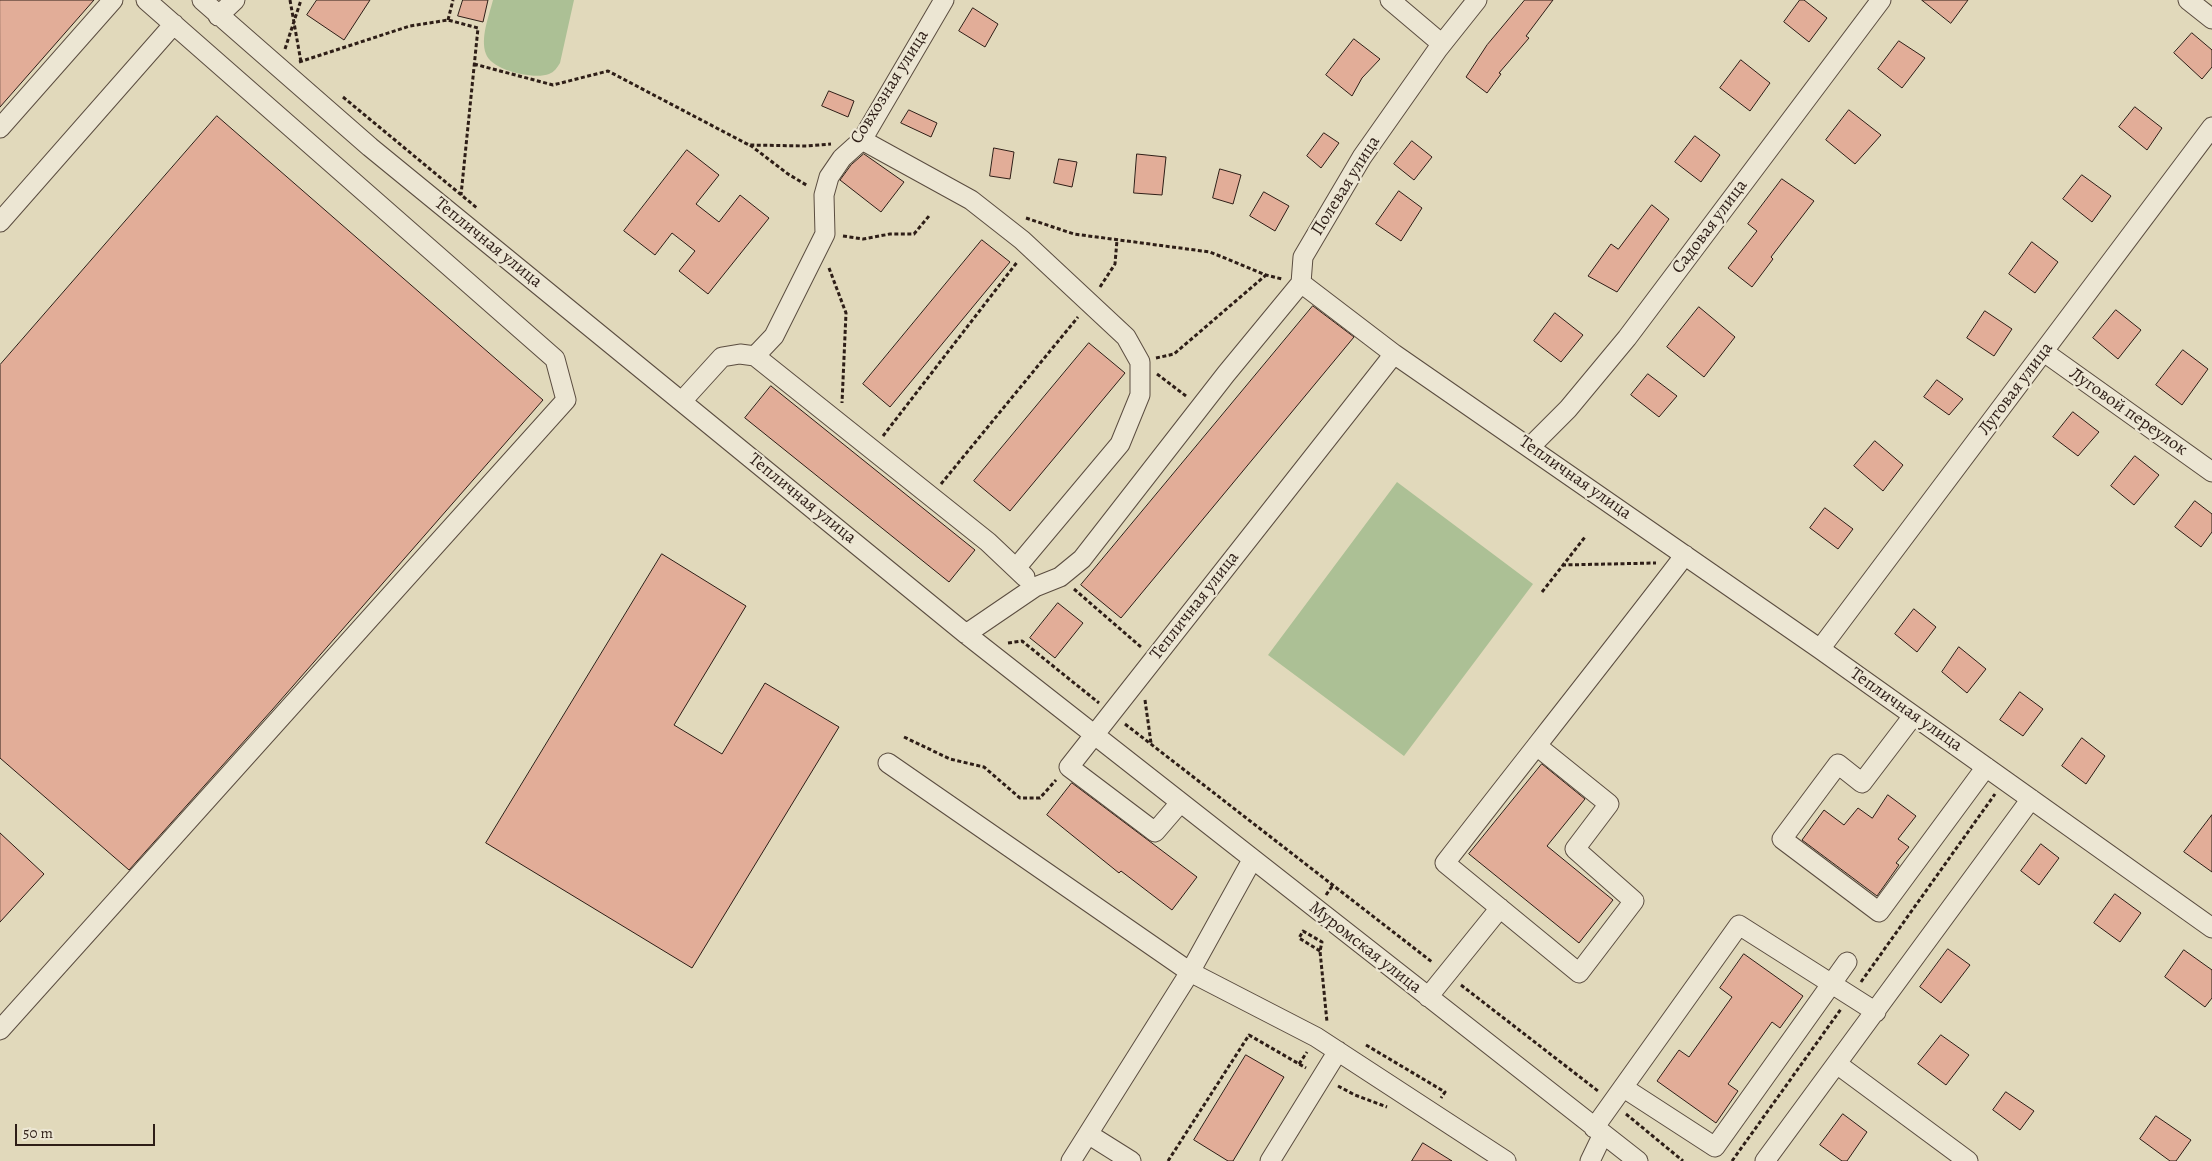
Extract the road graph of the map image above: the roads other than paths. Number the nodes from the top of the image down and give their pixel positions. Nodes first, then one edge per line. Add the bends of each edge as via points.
1 (113, 0) edge
2 (146, 0) edge
3 (202, 0) edge
4 (235, 0) edge
5 (944, 0) edge
6 (1390, 0) edge
7 (1476, 0) edge
8 (1881, 0) edge
9 (2188, 0) edge
10 (218, 16) junction
11 (2212, 19) edge
12 (174, 24) junction
13 (1442, 44) junction
14 (2212, 127) edge
15 (0, 128) edge
16 (862, 140) junction
17 (0, 222) edge
18 (1301, 284) junction
19 (2044, 352) junction
20 (1394, 354) junction
21 (755, 356) junction
22 (682, 401) junction
23 (1530, 446) junction
24 (2212, 472) edge
25 (1682, 559) junction
26 (1016, 568) junction
27 (1035, 586) junction
28 (966, 634) junction
29 (1820, 649) junction
30 (1913, 716) junction
31 (1093, 735) junction
32 (1537, 746) junction
33 (888, 763) dead end
34 (1981, 773) junction
35 (2031, 799) junction
36 (1180, 803) junction
37 (1252, 860) junction
38 (1500, 908) junction
39 (2212, 928) edge
40 (1847, 962) dead end
41 (1190, 972) junction
42 (1831, 984) junction
43 (1428, 997) junction
44 (1876, 1012) junction
45 (0, 1030) edge
46 (1338, 1052) junction
47 (1837, 1064) junction
48 (1624, 1088) junction
49 (1599, 1131) junction
50 (1088, 1134) junction
51 (1497, 1158) edge
52 (1071, 1161) edge
53 (1131, 1161) edge
54 (1270, 1161) edge
55 (1590, 1161) edge
56 (1638, 1161) edge
57 (1765, 1161) edge
58 (1968, 1161) edge

1 - 15 street
2 - 12 street
3 - 10 street, Тепличная улица
4 - 10 street
5 - 16 street, Совхозная улица
6 - 13 street
7 - 13 street, Полевая улица
8 - 23 street, Садовая улица via 1627,338 1568,409
9 - 11 street
10 - 22 street, Тепличная улица via 282,60 370,147
12 - 17 street
12 - 45 street via 555,359 566,400
13 - 18 street, Полевая улица via 1352,173 1303,257
14 - 19 street, Луговая улица
16 - 21 street, Совхозная улица via 842,158 829,177 824,196 823,239 774,336
16 - 26 street via 971,200 1029,247 1126,337 1140,362 1140,395 1120,444
18 - 20 street
18 - 27 street via 1082,559 1060,577
19 - 24 street, Луговой переулок
19 - 29 street, Луговая улица
20 - 23 street, Тепличная улица
20 - 31 street, Тепличная улица
21 - 22 street via 722,357
21 - 26 street via 988,542
22 - 28 street, Тепличная улица
23 - 25 street, Тепличная улица
25 - 29 street, Тепличная улица
25 - 32 street
26 - 27 street
27 - 28 street
28 - 31 street, Тепличная улица
29 - 30 street, Тепличная улица
30 - 34 street, Тепличная улица
30 - 34 street via 1862,783 1838,764 1782,839 1879,912
31 - 36 street, Муромская улица
31 - 36 street via 1069,767 1155,832
32 - 38 street via 1445,863
32 - 38 street via 1609,804 1574,849 1634,900 1579,973
33 - 41 street
34 - 35 street, Тепличная улица
35 - 39 street, Тепличная улица
35 - 44 street
36 - 37 street, Муромская улица
37 - 41 street
37 - 43 street, Муромская улица
38 - 43 street
40 - 42 street
41 - 46 street via 1316,1037
41 - 50 street
42 - 44 street
42 - 48 street via 1715,1147
42 - 48 street via 1739,925
43 - 49 street, Муромская улица
44 - 47 street
46 - 51 street
46 - 54 street
47 - 57 street
47 - 58 street
48 - 49 street
49 - 55 street
49 - 56 street, Муромская улица
50 - 52 street
50 - 53 street

